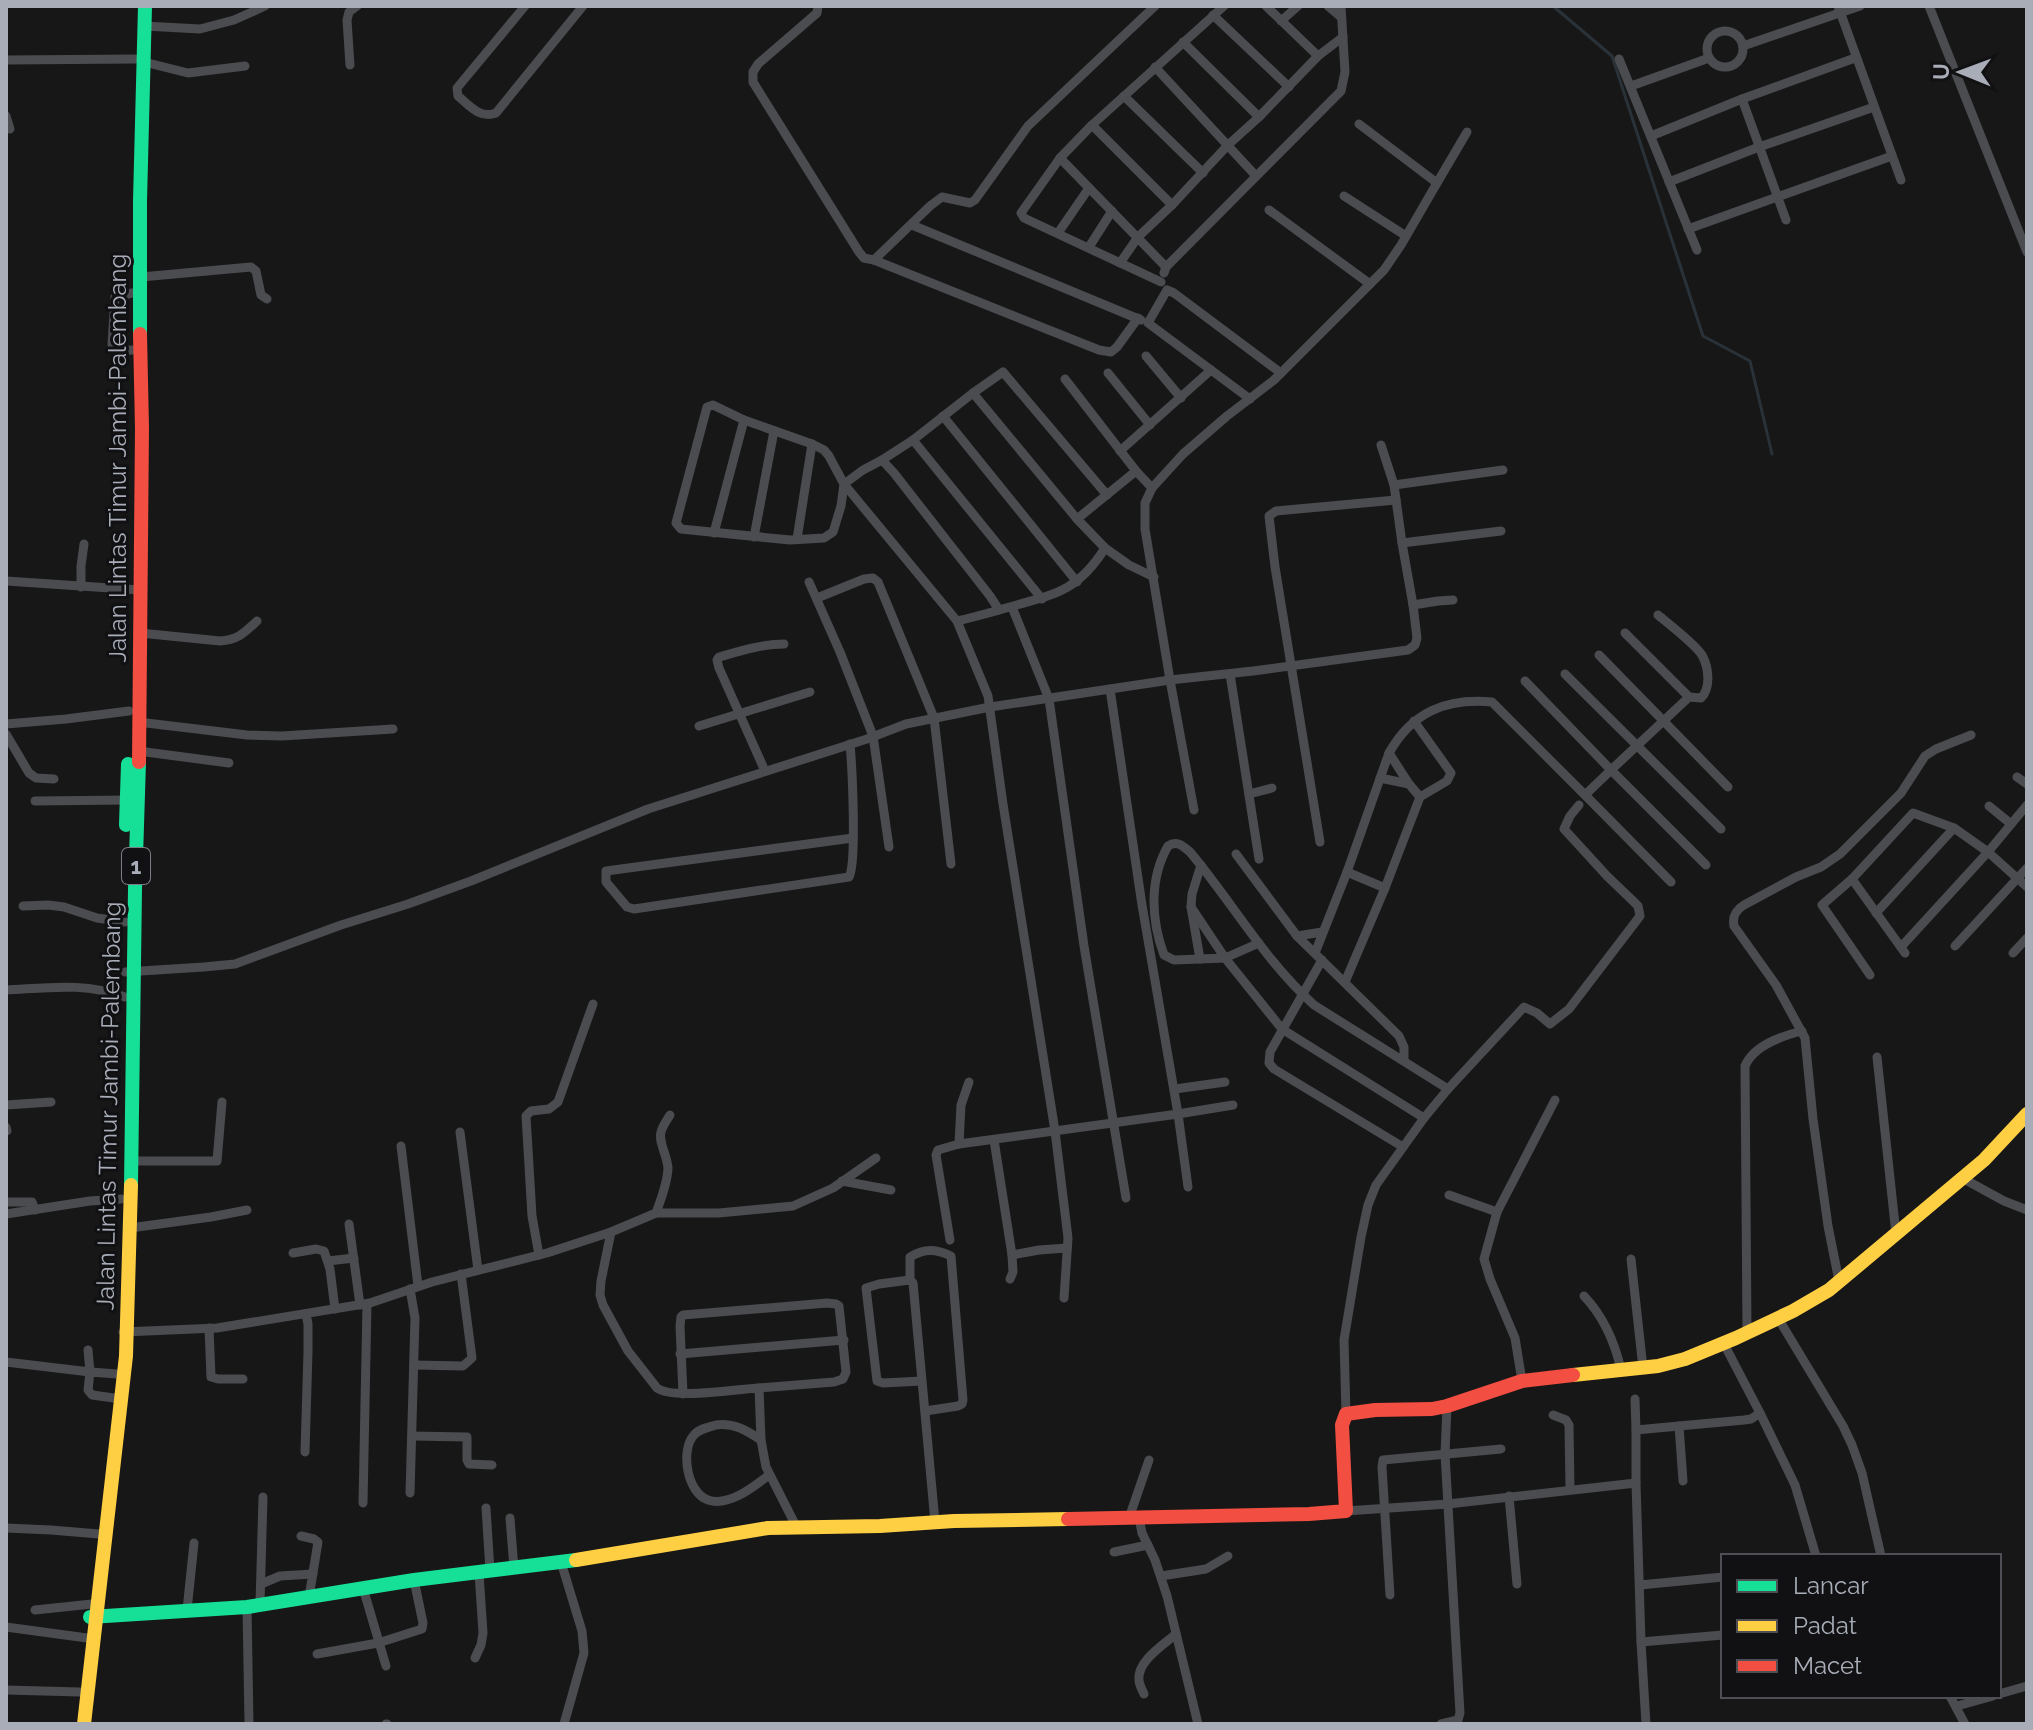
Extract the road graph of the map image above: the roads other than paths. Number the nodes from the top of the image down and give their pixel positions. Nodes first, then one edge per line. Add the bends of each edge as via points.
1 (134, 6) edge
2 (145, 6) edge
3 (265, 6) edge
4 (357, 6) edge
5 (525, 6) edge
6 (583, 6) edge
7 (818, 6) edge
8 (1155, 6) edge
9 (1224, 6) edge
10 (1266, 6) edge
11 (1298, 6) edge
12 (1328, 6) edge
13 (1860, 6) edge
14 (1929, 6) edge
15 (1839, 9) edge
16 (1341, 12) edge
17 (1213, 15) junction
18 (1281, 21) junction
19 (144, 26) junction
20 (1343, 37) junction
21 (1183, 42) junction
22 (1743, 46) junction
23 (1318, 56) junction
24 (1709, 58) junction
25 (1855, 58) junction
26 (1619, 59) dead end
27 (6, 60) edge
28 (139, 61) junction
29 (350, 65) dead end
30 (245, 66) dead end
31 (1155, 67) junction
32 (1631, 86) junction
33 (1289, 87) junction
34 (1124, 96) junction
35 (1742, 99) junction
36 (1874, 107) junction
37 (6, 116) edge
38 (1259, 117) junction
39 (1359, 124) dead end
40 (1092, 125) junction
41 (10, 129) dead end
42 (1467, 132) dead end
43 (1651, 136) junction
44 (1228, 145) junction
45 (1759, 147) junction
46 (1892, 156) junction
47 (1060, 158) junction
48 (1203, 173) junction
49 (1256, 176) junction
50 (1901, 180) dead end
51 (1669, 182) junction
52 (1437, 183) junction
53 (1089, 188) junction
54 (1344, 196) dead end
55 (1778, 198) junction
56 (1172, 205) junction
57 (1269, 210) dead end
58 (1112, 211) junction
59 (1786, 220) dead end
60 (912, 225) junction
61 (1688, 229) junction
62 (1058, 233) junction
63 (1406, 236) junction
64 (1138, 237) junction
65 (1089, 247) junction
66 (1697, 250) dead end
67 (2027, 252) edge
68 (874, 260) junction
69 (1120, 263) junction
70 (1166, 267) junction
71 (141, 277) junction
72 (1370, 284) junction
73 (1164, 286) junction
74 (267, 299) dead end
75 (1138, 318) junction
76 (1148, 323) junction
77 (1146, 356) dead end
78 (1211, 370) junction
79 (1108, 373) dead end
80 (1281, 373) junction
81 (1065, 379) dead end
82 (973, 393) junction
83 (1181, 398) junction
84 (1250, 399) junction
85 (943, 416) junction
86 (744, 420) junction
87 (1150, 425) junction
88 (774, 431) junction
89 (913, 440) junction
90 (812, 444) junction
91 (1381, 445) dead end
92 (1120, 451) junction
93 (882, 460) junction
94 (1503, 470) dead end
95 (1136, 471) junction
96 (844, 484) junction
97 (1394, 485) junction
98 (1152, 488) junction
99 (1107, 495) junction
100 (1396, 500) junction
101 (1077, 519) junction
102 (1501, 531) dead end
103 (714, 533) junction
104 (754, 537) junction
105 (797, 539) junction
106 (1402, 543) junction
107 (84, 544) dead end
108 (1105, 548) junction
109 (1154, 577) junction
110 (6, 581) edge
111 (809, 582) dead end
112 (1077, 582) junction
113 (81, 587) junction
114 (135, 590) junction
115 (817, 598) junction
116 (1042, 599) junction
117 (1453, 600) dead end
118 (1413, 605) junction
119 (1012, 607) junction
120 (999, 610) junction
121 (1658, 615) dead end
122 (257, 621) dead end
123 (957, 621) junction
124 (140, 633) junction
125 (1625, 633) dead end
126 (784, 644) dead end
127 (1599, 655) dead end
128 (1292, 666) junction
129 (1230, 674) junction
130 (1565, 674) dead end
131 (1170, 680) junction
132 (1525, 681) dead end
133 (1110, 689) junction
134 (810, 692) dead end
135 (1689, 697) junction
136 (1049, 699) junction
137 (990, 707) junction
138 (740, 714) junction
139 (133, 716) junction
140 (934, 718) junction
141 (1414, 721) junction
142 (1665, 722) junction
143 (6, 724) edge
144 (699, 726) dead end
145 (393, 729) dead end
146 (6, 734) edge
147 (1971, 735) dead end
148 (873, 736) junction
149 (850, 744) junction
150 (1639, 746) junction
151 (138, 751) junction
152 (1389, 753) junction
153 (229, 763) dead end
154 (1611, 770) junction
155 (765, 771) junction
156 (2017, 777) dead end
157 (1380, 778) junction
158 (54, 779) dead end
159 (1409, 784) junction
160 (2027, 784) edge
161 (1728, 787) dead end
162 (1272, 788) dead end
163 (1249, 794) junction
164 (1585, 795) junction
165 (1420, 797) junction
166 (127, 800) junction
167 (35, 801) dead end
168 (1579, 805) dead end
169 (2027, 805) edge
170 (1989, 806) dead end
171 (1194, 810) dead end
172 (2011, 824) junction
173 (1954, 828) junction
174 (1721, 829) dead end
175 (853, 838) junction
176 (1320, 842) dead end
177 (889, 847) dead end
178 (1988, 852) junction
179 (1236, 854) dead end
180 (1259, 859) dead end
181 (951, 864) dead end
182 (1201, 865) junction
183 (1706, 865) dead end
184 (2027, 868) edge
185 (1347, 872) junction
186 (1852, 879) junction
187 (2018, 879) junction
188 (1671, 882) dead end
189 (2027, 887) edge
190 (1385, 888) junction
191 (23, 906) dead end
192 (1191, 907) junction
193 (1876, 913) junction
194 (125, 922) junction
195 (1322, 932) junction
196 (1297, 936) junction
197 (2027, 938) edge
198 (1259, 943) junction
199 (1955, 946) dead end
200 (2013, 953) dead end
201 (1318, 957) junction
202 (1225, 958) junction
203 (1200, 959) junction
204 (129, 972) junction
205 (1870, 975) dead end
206 (1345, 982) junction
207 (6, 990) edge
208 (1303, 995) junction
209 (125, 997) junction
210 (593, 1004) dead end
211 (1282, 1029) junction
212 (1802, 1031) junction
213 (1877, 1057) dead end
214 (1404, 1060) junction
215 (969, 1082) dead end
216 (1225, 1082) dead end
217 (1175, 1089) junction
218 (1448, 1089) junction
219 (1555, 1100) dead end
220 (51, 1102) dead end
221 (222, 1102) dead end
222 (6, 1105) edge
223 (1233, 1105) dead end
224 (1178, 1114) junction
225 (2027, 1114) edge
226 (670, 1115) dead end
227 (1424, 1118) junction
228 (1113, 1123) junction
229 (1055, 1131) junction
230 (460, 1132) dead end
231 (994, 1140) junction
232 (959, 1144) junction
233 (401, 1146) dead end
234 (1403, 1147) junction
235 (876, 1158) dead end
236 (131, 1161) junction
237 (1962, 1178) junction
238 (842, 1181) junction
239 (1188, 1187) dead end
240 (891, 1190) dead end
241 (1449, 1195) dead end
242 (1126, 1198) dead end
243 (121, 1199) junction
244 (6, 1202) edge
245 (35, 1210) junction
246 (247, 1210) dead end
247 (2027, 1210) edge
248 (1497, 1212) junction
249 (656, 1213) junction
250 (6, 1214) edge
251 (349, 1224) dead end
252 (130, 1228) junction
253 (611, 1232) junction
254 (1896, 1234) junction
255 (950, 1240) dead end
256 (1067, 1248) junction
257 (548, 1252) junction
258 (293, 1253) dead end
259 (1012, 1255) junction
260 (354, 1258) junction
261 (1631, 1259) dead end
262 (328, 1261) junction
263 (478, 1270) junction
264 (461, 1274) junction
265 (1010, 1279) dead end
266 (910, 1280) junction
267 (1839, 1281) junction
268 (414, 1288) junction
269 (1584, 1296) dead end
270 (1064, 1298) dead end
271 (363, 1304) junction
272 (335, 1309) junction
273 (306, 1314) junction
274 (1778, 1318) junction
275 (209, 1328) junction
276 (123, 1332) junction
277 (1747, 1332) junction
278 (844, 1340) junction
279 (1723, 1342) junction
280 (88, 1350) dead end
281 (680, 1354) junction
282 (6, 1362) edge
283 (414, 1365) junction
284 (1643, 1368) junction
285 (1621, 1370) junction
286 (90, 1372) junction
287 (117, 1374) junction
288 (243, 1379) dead end
289 (922, 1381) junction
290 (1522, 1381) junction
291 (759, 1388) junction
292 (683, 1394) junction
293 (114, 1398) junction
294 (1635, 1399) dead end
295 (1447, 1406) junction
296 (925, 1411) junction
297 (1760, 1413) junction
298 (1346, 1414) junction
299 (1553, 1415) dead end
300 (1679, 1426) junction
301 (1636, 1430) junction
302 (412, 1436) junction
303 (761, 1440) junction
304 (1501, 1449) dead end
305 (305, 1452) dead end
306 (1445, 1454) junction
307 (1149, 1460) dead end
308 (492, 1465) dead end
309 (769, 1475) junction
310 (1683, 1481) dead end
311 (1636, 1483) junction
312 (1570, 1489) junction
313 (410, 1493) dead end
314 (1509, 1496) junction
315 (263, 1497) dead end
316 (363, 1503) dead end
317 (1448, 1504) junction
318 (486, 1508) dead end
319 (1385, 1509) junction
320 (1346, 1511) junction
321 (510, 1518) dead end
322 (1134, 1518) junction
323 (935, 1522) junction
324 (796, 1526) junction
325 (6, 1528) edge
326 (99, 1534) junction
327 (301, 1536) dead end
328 (194, 1543) dead end
329 (1148, 1545) junction
330 (1114, 1552) dead end
331 (1815, 1554) edge
332 (1881, 1554) edge
333 (1228, 1556) dead end
334 (561, 1562) junction
335 (514, 1568) junction
336 (484, 1572) junction
337 (313, 1574) junction
338 (1161, 1576) junction
339 (1721, 1577) edge
340 (414, 1580) junction
341 (261, 1584) junction
342 (1517, 1584) dead end
343 (1640, 1585) junction
344 (363, 1588) junction
345 (1390, 1595) dead end
346 (309, 1597) junction
347 (254, 1605) junction
348 (35, 1610) dead end
349 (187, 1610) junction
350 (93, 1612) junction
351 (6, 1627) edge
352 (1176, 1634) junction
353 (1721, 1635) edge
354 (87, 1638) junction
355 (1641, 1642) junction
356 (378, 1643) junction
357 (317, 1654) dead end
358 (475, 1658) dead end
359 (386, 1666) dead end
360 (2027, 1686) edge
361 (6, 1690) edge
362 (80, 1692) junction
363 (2001, 1693) edge
364 (1144, 1694) dead end
365 (1951, 1698) edge
366 (1986, 1698) edge
367 (1957, 1706) junction
368 (77, 1724) edge
369 (84, 1724) edge
370 (249, 1724) edge
371 (564, 1724) edge
372 (1198, 1724) edge
373 (1441, 1724) edge
374 (1646, 1724) edge
375 (1965, 1724) edge

1 - 28 main road, Jalan Lintas Timur Jambi-Palembang / 1
2 - 19 main road, Jalan Lintas Timur Jambi-Palembang / 1
3 - 19 street via 200,29
4 - 29 street via 347,20
5 - 6 street via 457,88 458,96 480,114 496,113
7 - 68 street via 817,13 758,64 753,82 859,252
8 - 60 street via 1028,126 975,200 942,197
9 - 17 street
10 - 18 street
11 - 18 street
12 - 16 street
13 - 15 street
14 - 67 street
15 - 22 street
15 - 25 street
16 - 20 street
17 - 21 street
17 - 33 street
18 - 23 street
19 - 28 main road, Jalan Lintas Timur Jambi-Palembang / 1
20 - 23 street
20 - 49 street via 1341,91
21 - 31 street
21 - 38 street
22 - 24 street via 1731,66 1719,66
22 - 24 street via 1737,35 1720,31 1707,45
23 - 33 street
24 - 32 street
25 - 35 street
25 - 36 street
26 - 32 street
27 - 28 street
28 - 30 street via 188,73
28 - 71 main road, Jalan Lintas Timur Jambi-Palembang / 1
28 - 114 main road, Jalan Lintas Timur Jambi-Palembang / 1 via 132,293
31 - 34 street
31 - 44 street
32 - 43 street
33 - 38 street
34 - 40 street
34 - 48 street
35 - 43 street
35 - 45 street
36 - 45 street
36 - 46 street
37 - 41 street
38 - 44 street
39 - 52 street
40 - 47 street
40 - 56 street
42 - 52 street
43 - 51 street
44 - 48 street
44 - 49 street
45 - 51 street
45 - 55 street
46 - 50 street
46 - 55 street
47 - 53 street
47 - 62 street via 1021,213
48 - 56 street
49 - 70 street
51 - 61 street
52 - 63 street
53 - 58 street
53 - 62 street
54 - 63 street
55 - 59 street
55 - 61 street
56 - 64 street
57 - 72 street
58 - 64 street
58 - 65 street
60 - 68 street
60 - 75 street
61 - 66 street
62 - 65 street
63 - 72 street
64 - 69 street
64 - 70 street
65 - 69 street
68 - 75 street via 1099,350 1111,352
69 - 73 street
70 - 73 street
71 - 74 street via 251,267
71 - 114 main road, Jalan Lintas Timur Jambi-Palembang / 1
72 - 80 street
73 - 76 street
73 - 80 street
75 - 76 street
76 - 78 street
77 - 83 street
78 - 83 street
78 - 84 street
79 - 87 street
80 - 84 street
81 - 92 street
82 - 85 street
82 - 99 street via 1005,373
82 - 101 street
83 - 87 street
84 - 98 street via 1183,454
85 - 89 street
85 - 112 street
86 - 88 street
86 - 103 street
86 - 103 street via 707,407 690,464 676,523 681,529
87 - 92 street
88 - 90 street
88 - 104 street
89 - 93 street
89 - 116 street
90 - 96 street via 829,456
90 - 105 street
91 - 97 street
92 - 95 street
93 - 96 street
93 - 120 street
94 - 97 street
95 - 98 street
95 - 99 street
96 - 105 street via 831,535
96 - 123 street
97 - 100 street
98 - 109 street via 1144,522
99 - 101 street
100 - 106 street
100 - 128 street via 1276,511 1269,516
101 - 108 street
102 - 106 street
103 - 104 street
104 - 105 street
106 - 118 street
107 - 113 street
108 - 109 street
108 - 112 street
109 - 131 street
110 - 113 street
111 - 115 street
112 - 116 street
113 - 114 street
114 - 124 main road, Jalan Lintas Timur Jambi-Palembang / 1
114 - 139 main road, Jalan Lintas Timur Jambi-Palembang / 1
115 - 140 street via 864,579 878,582
115 - 148 street
116 - 119 street
117 - 118 street
118 - 128 street via 1417,638 1411,649
119 - 120 street
119 - 136 street
120 - 123 street
121 - 135 street via 1704,660 1707,690 1701,698
122 - 124 street via 232,640
123 - 137 street
124 - 139 main road, Jalan Lintas Timur Jambi-Palembang / 1
125 - 135 street
126 - 138 street via 717,660
127 - 142 street
128 - 129 street
128 - 176 street
129 - 131 street
129 - 163 street
130 - 150 street
131 - 133 street
131 - 171 street
132 - 154 street
133 - 136 street
133 - 217 street
134 - 138 street
135 - 142 street
136 - 137 street
136 - 228 street
137 - 140 street
137 - 229 street
138 - 144 street
138 - 155 street
139 - 143 street
139 - 145 street via 247,735
139 - 151 main road, Jalan Lintas Timur Jambi-Palembang / 1
139 - 166 main road, Jalan Lintas Timur Jambi-Palembang / 1
140 - 148 street
140 - 181 street
141 - 152 street
141 - 164 street via 1449,704 1492,702
141 - 165 street via 1451,773
142 - 150 street
142 - 161 street
146 - 158 street via 29,773
147 - 212 street via 1925,756 1901,793 1840,854 1735,913 1734,926
148 - 149 street
148 - 177 street
149 - 155 street
149 - 175 street
150 - 154 street
150 - 174 street
151 - 153 street
151 - 204 main road, Jalan Lintas Timur Jambi-Palembang / 1
152 - 157 street
152 - 159 street
154 - 164 street
154 - 183 street
155 - 204 street via 648,809 408,904 235,964
156 - 160 street
157 - 159 street
157 - 185 street
159 - 165 street
162 - 163 street
163 - 180 street
164 - 188 street
165 - 190 street
166 - 167 street
166 - 194 main road, Jalan Lintas Timur Jambi-Palembang / 1
168 - 218 street via 1564,829 1638,906 1638,921 1565,1013 1550,1024 1524,1007
169 - 172 street
170 - 172 street
172 - 178 street
173 - 178 street
173 - 186 street via 1913,813
173 - 193 street
175 - 175 street via 606,871 605,878 634,909 847,879 853,871
178 - 187 street
178 - 193 street via 1903,950
179 - 196 street
182 - 192 street
182 - 198 street
182 - 203 street via 1181,844 1168,846 1153,905 1164,955
184 - 187 street
185 - 190 street
185 - 195 street
186 - 193 street
186 - 205 street via 1822,905
187 - 189 street
187 - 199 street
190 - 206 street
191 - 194 street via 64,907
192 - 202 street
192 - 203 street
194 - 204 main road, Jalan Lintas Timur Jambi-Palembang / 1
195 - 196 street
195 - 201 street
196 - 201 street
197 - 200 street
198 - 202 street
198 - 208 street
201 - 206 street
201 - 208 street
202 - 203 street
202 - 211 street
204 - 209 main road, Jalan Lintas Timur Jambi-Palembang / 1
204 - 236 main road, Jalan Lintas Timur Jambi-Palembang / 1
206 - 214 street via 1399,1036
207 - 209 street via 79,986
208 - 211 street
208 - 214 street
209 - 243 main road, Jalan Lintas Timur Jambi-Palembang / 1
210 - 257 street via 558,1102 526,1116 532,1216
211 - 227 street
211 - 234 street via 1270,1052 1271,1066
212 - 267 street
212 - 277 street via 1769,1043 1745,1066
213 - 254 street
214 - 218 street
215 - 232 street via 961,1105
216 - 217 street
217 - 224 street
218 - 227 street
219 - 248 street
220 - 222 street
221 - 236 street via 217,1161
223 - 224 street
224 - 228 street
224 - 239 street
225 - 237 main road
226 - 249 street via 660,1133 668,1169
227 - 234 street
228 - 229 street
228 - 242 street
229 - 231 street
229 - 256 street
230 - 263 street
231 - 232 street
231 - 259 street
232 - 255 street via 936,1155
233 - 268 street
234 - 298 street via 1368,1205 1344,1340
235 - 238 street
236 - 252 main road, Jalan Lintas Timur Jambi-Palembang / 1
237 - 247 street
237 - 254 main road
238 - 240 street
238 - 249 street via 793,1206
241 - 248 street
243 - 245 street
243 - 276 main road, Jalan Lintas Timur Jambi-Palembang / 1
244 - 245 street via 32,1202
245 - 250 street
246 - 252 street
248 - 290 street via 1484,1263 1515,1338
249 - 253 street
251 - 260 street
252 - 276 main road, Jalan Lintas Timur Jambi-Palembang / 1
253 - 257 street
253 - 292 street via 600,1295 609,1319 657,1388
254 - 267 main road
256 - 259 street
256 - 270 street
257 - 263 street
258 - 262 street via 321,1249
259 - 265 street
260 - 262 street
260 - 271 street
261 - 284 street
262 - 272 street
263 - 264 street
264 - 268 street
264 - 283 street via 472,1358 463,1366
266 - 289 street
266 - 289 street via 866,1288 876,1378 883,1383
266 - 296 street via 910,1257 919,1251 951,1256 963,1400 958,1406
267 - 274 main road
268 - 271 street
268 - 283 street
269 - 285 street via 1616,1348
271 - 272 street
271 - 316 street
272 - 273 street
273 - 275 street
273 - 305 street
274 - 277 main road
274 - 332 street via 1852,1445
275 - 276 street
275 - 288 street via 211,1377
276 - 287 main road, Jalan Lintas Timur Jambi-Palembang / 1
276 - 350 main road, Jalan Lintas Timur Jambi-Palembang / 1 via 117,1446
277 - 279 main road
278 - 281 street
278 - 281 street via 841,1310 832,1303 687,1314 680,1320
278 - 291 street via 843,1379
279 - 284 main road via 1685,1359
279 - 297 street
280 - 286 street
281 - 292 street
282 - 286 street
283 - 302 street
284 - 285 main road
285 - 290 main road
286 - 287 street
286 - 293 street via 89,1393
287 - 293 main road, Jalan Lintas Timur Jambi-Palembang / 1
289 - 296 street
290 - 295 main road
291 - 292 street
291 - 303 street
293 - 326 main road, Jalan Lintas Timur Jambi-Palembang / 1
294 - 301 street
295 - 298 main road
295 - 306 street
296 - 323 street
297 - 300 street via 1751,1419
297 - 331 street via 1795,1485
298 - 320 main road
299 - 312 street via 1569,1425
300 - 301 street
300 - 310 street
301 - 311 street
302 - 308 street via 467,1437 468,1462
302 - 313 street
303 - 309 street
303 - 309 street via 723,1424 695,1433 688,1443 690,1481 708,1500 721,1500 734,1498
304 - 306 street
306 - 317 street
306 - 319 street via 1383,1460
307 - 322 street
309 - 324 street
311 - 312 street
311 - 343 street
312 - 314 street
314 - 317 street
314 - 342 street
315 - 341 street
317 - 319 street
317 - 373 street via 1460,1716
318 - 336 street
319 - 320 street
319 - 345 street
320 - 322 main road
321 - 335 street
322 - 323 main road
322 - 329 street
323 - 324 main road
324 - 334 main road
325 - 326 street
326 - 350 main road, Jalan Lintas Timur Jambi-Palembang / 1
327 - 337 street via 318,1542
328 - 349 street
329 - 330 street
329 - 338 street
333 - 338 street via 1206,1569
334 - 335 main road
334 - 371 street via 584,1653
335 - 336 main road
336 - 340 main road
336 - 358 street via 483,1633
337 - 341 street via 280,1576
337 - 346 street
338 - 352 street
339 - 343 street
340 - 344 main road
340 - 356 street via 423,1627
341 - 347 street
343 - 355 street
344 - 346 main road
344 - 356 street
346 - 347 main road
347 - 349 main road
347 - 370 street
348 - 350 street
349 - 350 main road
350 - 354 main road, Jalan Lintas Timur Jambi-Palembang / 1
350 - 369 main road, Jalan Lintas Timur Jambi-Palembang / 1
351 - 354 street
352 - 364 street via 1141,1669 1138,1679
352 - 372 street
353 - 355 street
354 - 362 main road, Jalan Lintas Timur Jambi-Palembang / 1
355 - 374 street
356 - 357 street
356 - 359 street
360 - 363 street
361 - 362 street
362 - 368 main road, Jalan Lintas Timur Jambi-Palembang / 1
365 - 367 street
366 - 367 street
367 - 375 street

